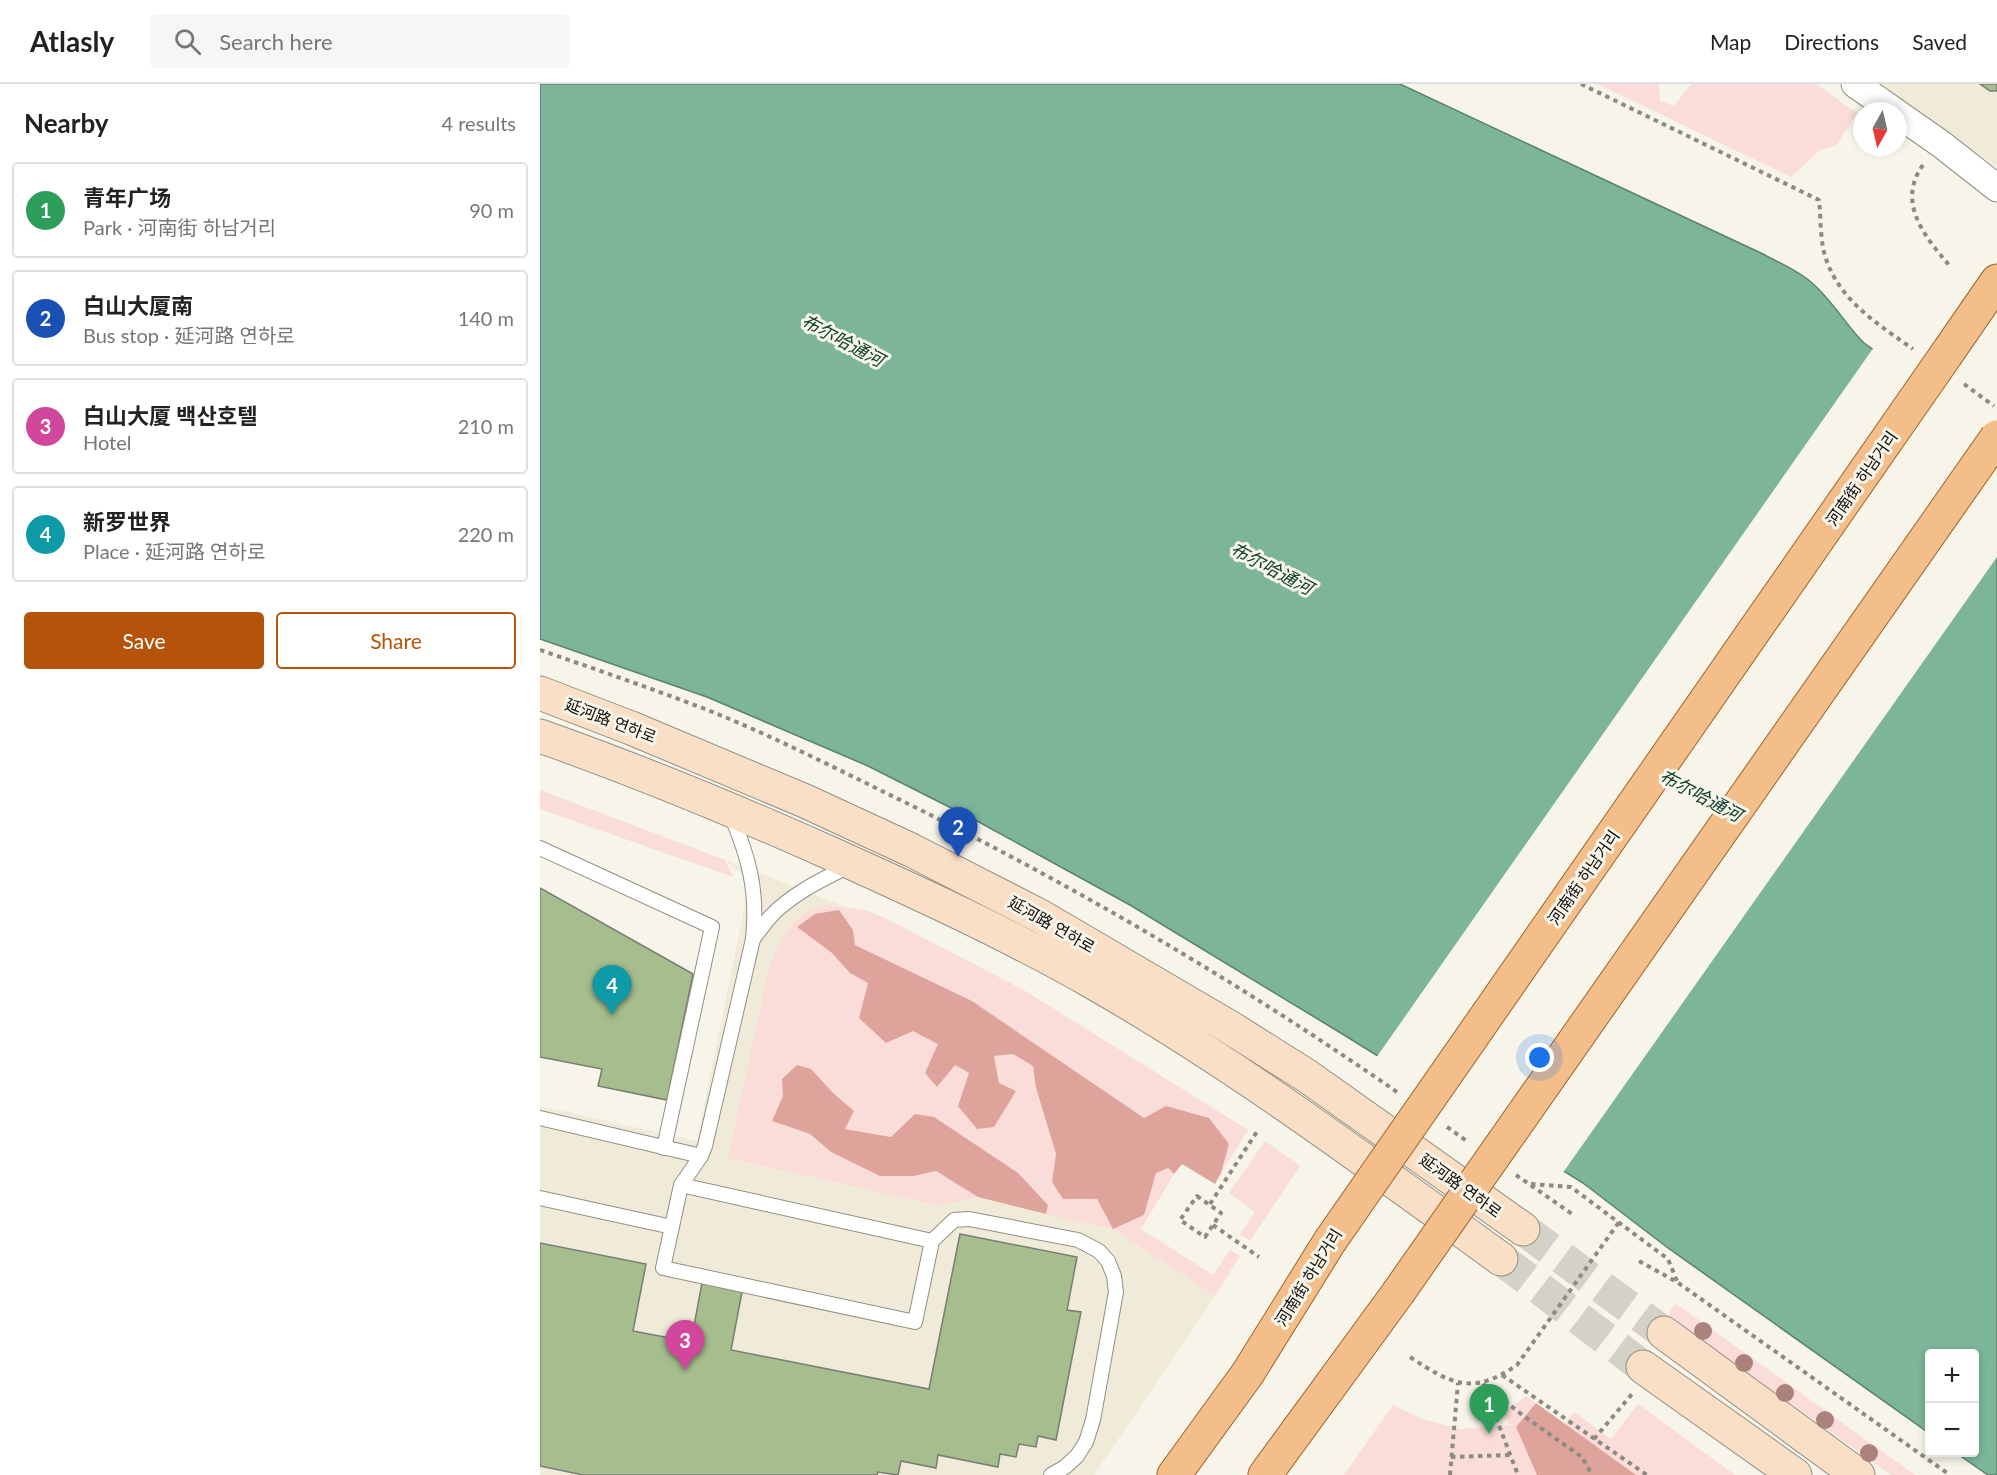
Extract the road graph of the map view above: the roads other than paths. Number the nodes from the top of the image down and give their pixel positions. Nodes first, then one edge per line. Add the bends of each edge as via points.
1 (1856, 84) edge
2 (1881, 102) edge
3 (1907, 120) edge
4 (1997, 188) edge
5 (1997, 281) edge
6 (1997, 437) edge
7 (540, 693) edge
8 (540, 736) edge
9 (729, 810) junction
10 (540, 848) edge
11 (854, 864) junction
12 (753, 939) junction
13 (540, 1118) edge
14 (664, 1148) junction
15 (701, 1156) junction
16 (681, 1185) junction
17 (540, 1198) edge
18 (672, 1227) junction
19 (1523, 1229) tunnel mouth
20 (932, 1240) junction
21 (1501, 1259) tunnel mouth
22 (1664, 1333) tunnel mouth
23 (1640, 1378) tunnel mouth
24 (1052, 1475) edge
25 (1174, 1475) edge
26 (1265, 1475) edge
27 (1795, 1475) edge
28 (1858, 1475) edge

1 - 2 street
3 - 4 street
5 - 25 main road, 河南街 하남거리, bridge via 1330,1241 1248,1373
6 - 26 main road, bridge via 1398,1293
7 - 19 main road, 延河路 연하로 via 805,801 951,869 1040,916 1307,1076
8 - 9 main road, 延河路 연하로
9 - 11 main road, 延河路 연하로
9 - 12 lane via 751,869 756,918
10 - 14 lane via 712,927
11 - 12 lane via 789,900
11 - 21 main road, 延河路 연하로 via 987,925 1152,1018 1317,1126
12 - 15 lane
13 - 14 lane
14 - 15 lane
15 - 16 lane
16 - 18 lane
16 - 20 lane
17 - 18 lane
18 - 20 lane via 663,1268 915,1322
20 - 24 lane via 954,1220 969,1219 1078,1240 1099,1251 1108,1261 1116,1292 1093,1420 1077,1456
22 - 28 main road
23 - 27 main road

